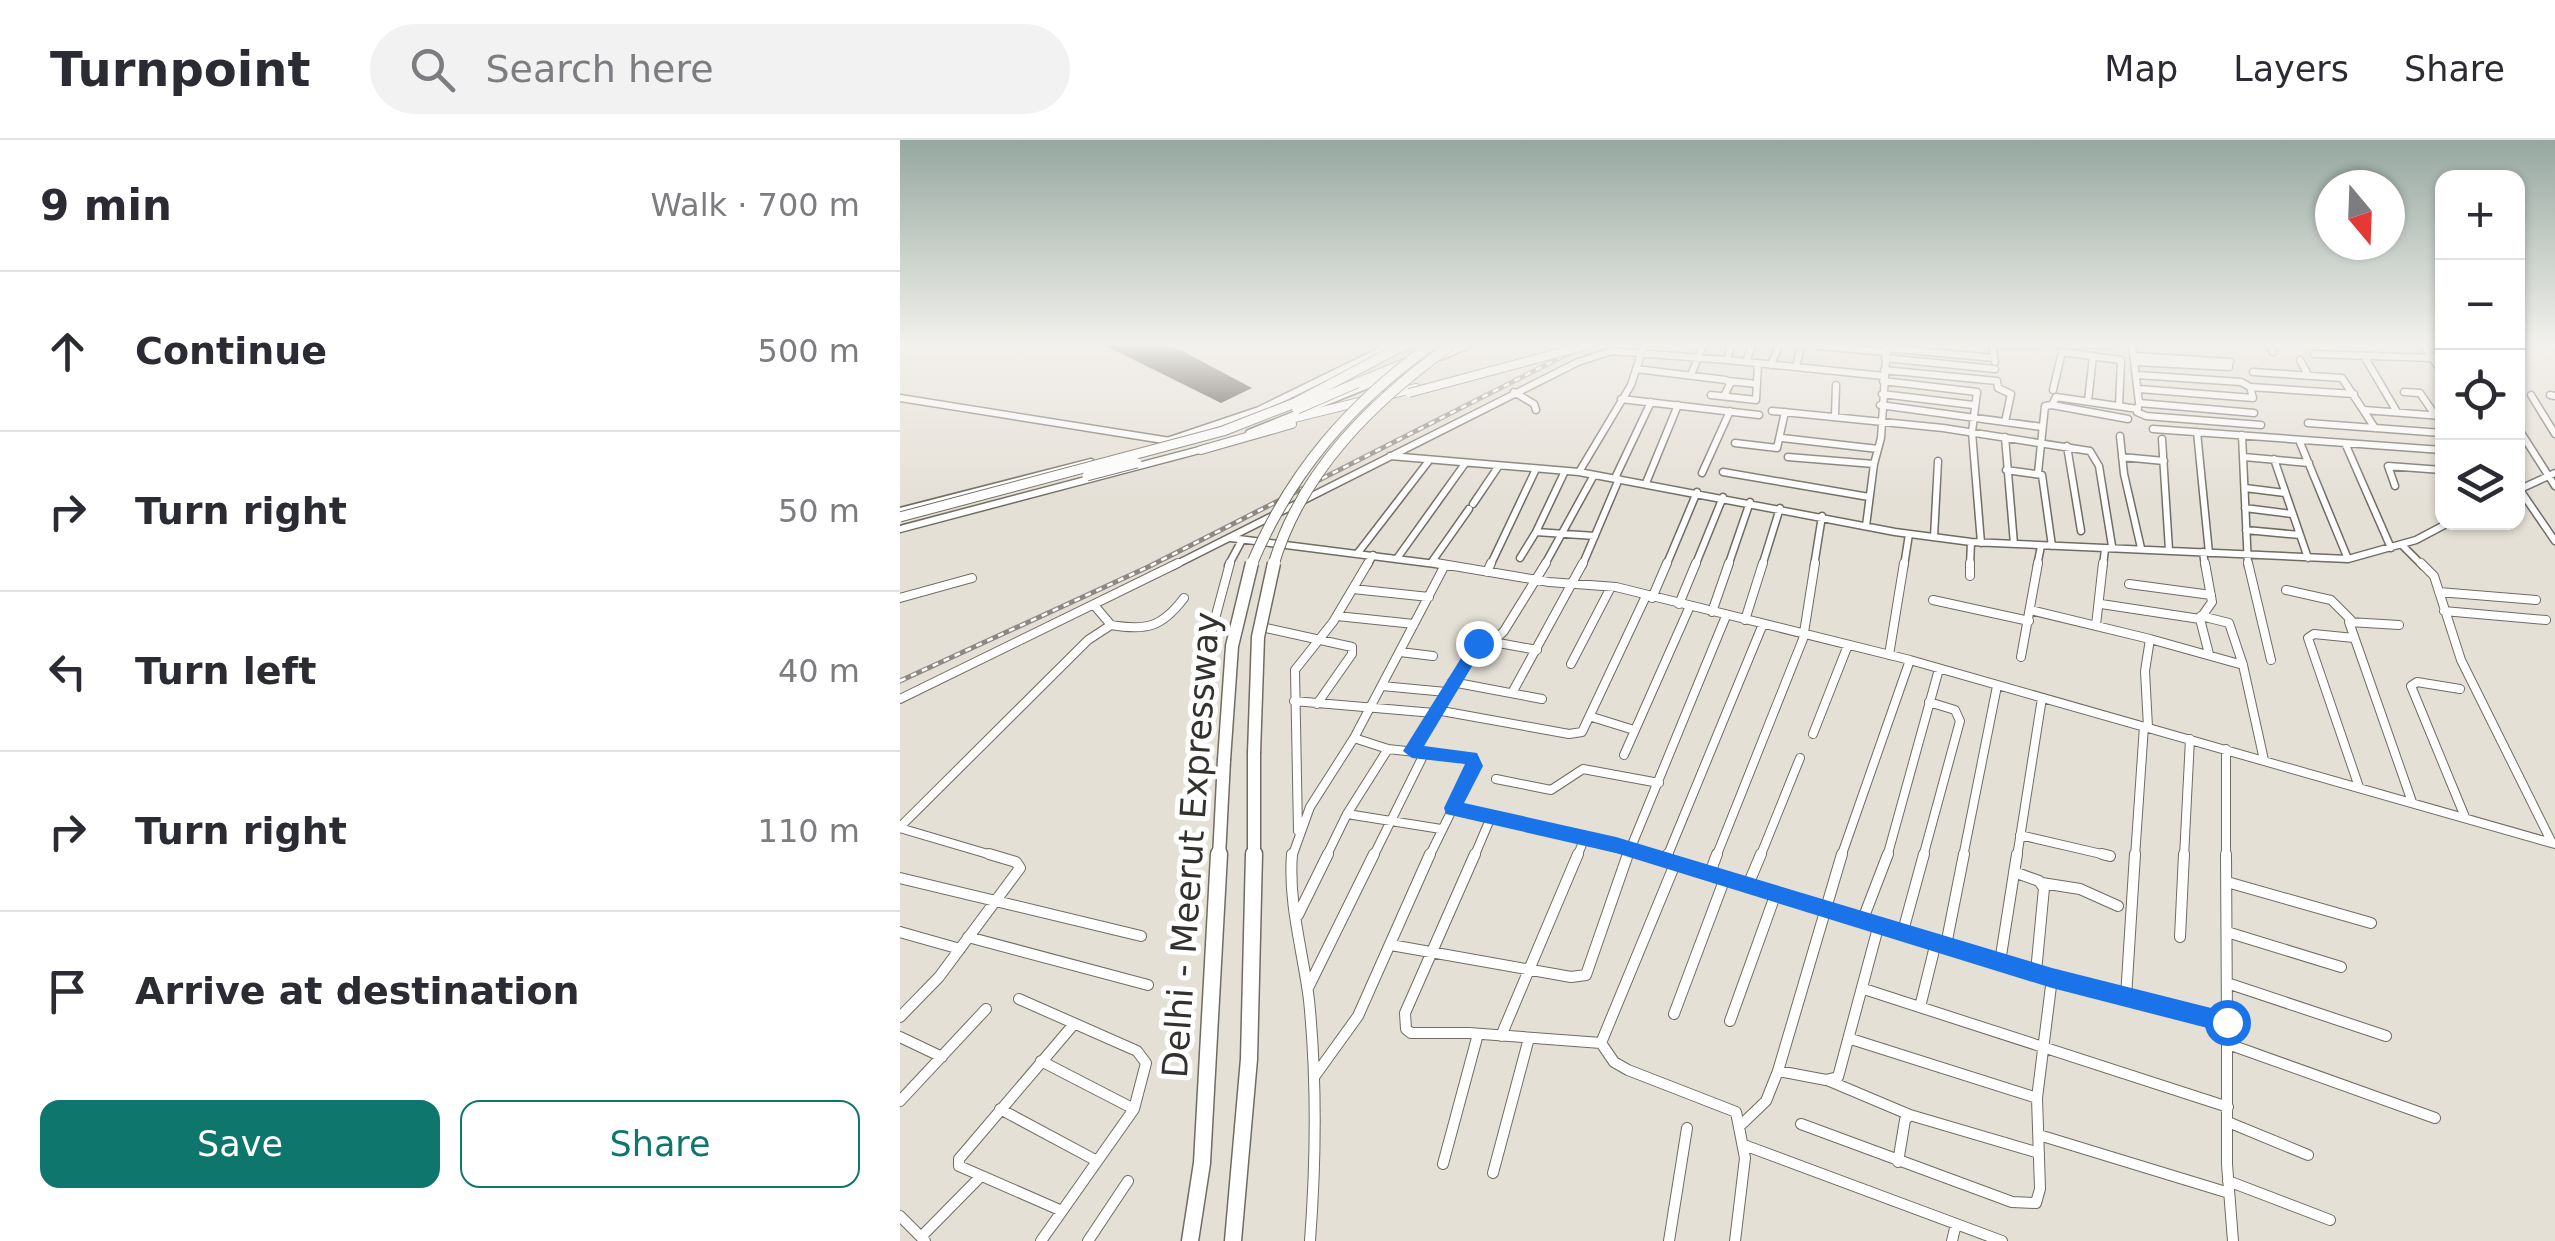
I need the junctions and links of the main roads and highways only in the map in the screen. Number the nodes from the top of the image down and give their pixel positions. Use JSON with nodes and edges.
{"nodes":[{"id":1,"x":1305,"y":396,"type":"edge"},
{"id":2,"x":1327,"y":396,"type":"edge"},
{"id":3,"x":1365,"y":396,"type":"edge"},
{"id":4,"x":1383,"y":396,"type":"edge"},
{"id":5,"x":1386,"y":396,"type":"edge"},
{"id":6,"x":1396,"y":396,"type":"edge"},
{"id":7,"x":1282,"y":421,"type":"road end"},
{"id":8,"x":1202,"y":450,"type":"road end"},
{"id":9,"x":900,"y":514,"type":"edge"},
{"id":10,"x":900,"y":527,"type":"edge"},
{"id":11,"x":1190,"y":1241,"type":"edge"},
{"id":12,"x":1232,"y":1241,"type":"edge"}],
"edges":[{"from":1,"to":9,"type":"highway","bridge":true},
{"from":2,"to":10,"type":"highway","bridge":true},
{"from":3,"to":11,"type":"highway","name":"Delhi - Meerut Expressway","bridge":true},
{"from":4,"to":7,"type":"main road","bridge":true},
{"from":5,"to":12,"type":"highway","name":"Delhi - Meerut Expressway","bridge":true},
{"from":6,"to":8,"type":"main road","bridge":true}]}
